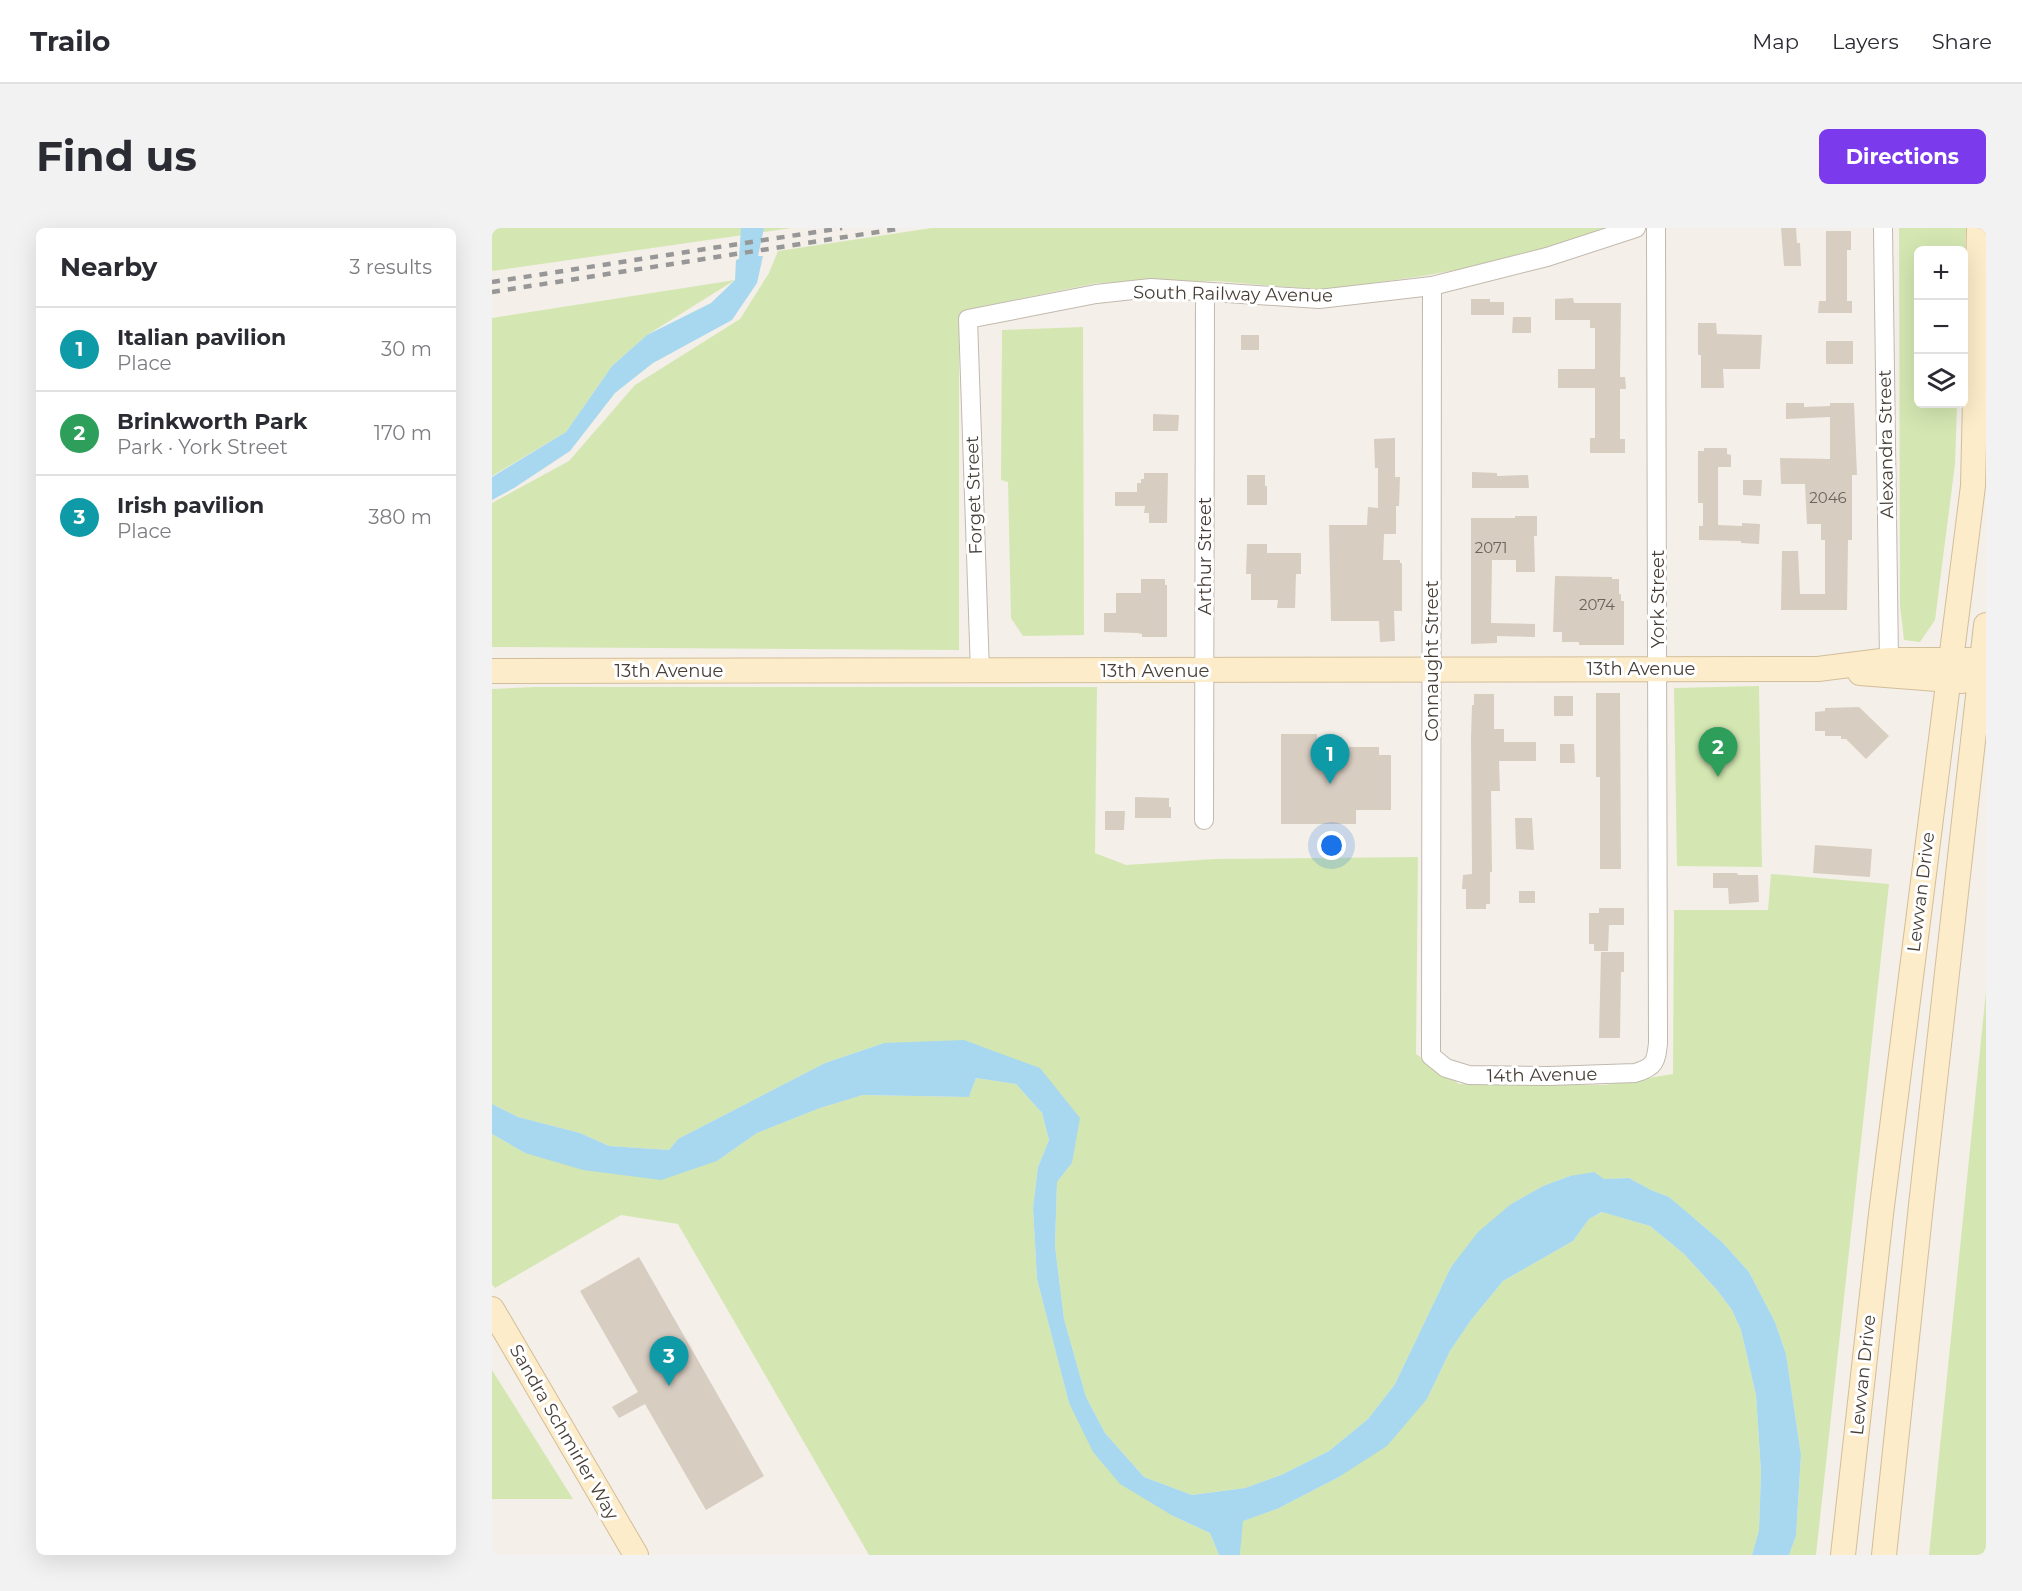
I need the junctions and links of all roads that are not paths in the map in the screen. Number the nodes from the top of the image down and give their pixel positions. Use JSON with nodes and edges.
{"nodes":[{"id":1,"x":1635,"y":228,"type":"edge"},
{"id":2,"x":1656,"y":228,"type":"edge"},
{"id":3,"x":1883,"y":228,"type":"edge"},
{"id":4,"x":1980,"y":230,"type":"edge"},
{"id":5,"x":1432,"y":286,"type":"junction"},
{"id":6,"x":1205,"y":292,"type":"junction"},
{"id":7,"x":968,"y":319,"type":"joint"},
{"id":8,"x":1986,"y":625,"type":"edge"},
{"id":9,"x":1889,"y":660,"type":"junction"},
{"id":10,"x":1659,"y":669,"type":"junction"},
{"id":11,"x":1818,"y":669,"type":"junction"},
{"id":12,"x":1432,"y":670,"type":"junction"},
{"id":13,"x":1948,"y":670,"type":"junction"},
{"id":14,"x":1983,"y":670,"type":"edge"},
{"id":15,"x":492,"y":671,"type":"edge"},
{"id":16,"x":1205,"y":671,"type":"junction"},
{"id":17,"x":980,"y":672,"type":"junction"},
{"id":18,"x":1204,"y":820,"type":"dead end"},
{"id":19,"x":1430,"y":1036,"type":"joint"},
{"id":20,"x":1659,"y":1043,"type":"joint"},
{"id":21,"x":492,"y":1309,"type":"edge"},
{"id":22,"x":636,"y":1555,"type":"edge"},
{"id":23,"x":1843,"y":1555,"type":"edge"},
{"id":24,"x":1884,"y":1555,"type":"edge"}],
"edges":[{"from":1,"to":5,"type":"street","name":"South Railway Avenue"},
{"from":2,"to":10,"type":"street","name":"York Street"},
{"from":3,"to":9,"type":"street","name":"Alexandra Street"},
{"from":4,"to":13,"type":"main road","name":"Lewvan Drive"},
{"from":5,"to":6,"type":"street","name":"South Railway Avenue"},
{"from":5,"to":12,"type":"street","name":"Connaught Street"},
{"from":6,"to":7,"type":"street","name":"South Railway Avenue"},
{"from":6,"to":16,"type":"street","name":"Arthur Street"},
{"from":7,"to":17,"type":"street","name":"Forget Street"},
{"from":8,"to":14,"type":"main road","name":"Lewvan Drive"},
{"from":9,"to":11,"type":"main road","name":"13th Avenue"},
{"from":9,"to":13,"type":"main road","name":"13th Avenue"},
{"from":10,"to":11,"type":"main road","name":"13th Avenue"},
{"from":10,"to":12,"type":"main road","name":"13th Avenue"},
{"from":10,"to":20,"type":"street","name":"York Street"},
{"from":11,"to":13,"type":"main road","name":"13th Avenue"},
{"from":12,"to":16,"type":"main road","name":"13th Avenue"},
{"from":12,"to":19,"type":"street","name":"Connaught Street"},
{"from":13,"to":14,"type":"main road","name":"13th Avenue"},
{"from":13,"to":23,"type":"main road","name":"Lewvan Drive"},
{"from":14,"to":24,"type":"main road","name":"Lewvan Drive"},
{"from":15,"to":17,"type":"main road","name":"13th Avenue"},
{"from":16,"to":17,"type":"main road","name":"13th Avenue"},
{"from":16,"to":18,"type":"street","name":"Arthur Street"},
{"from":19,"to":20,"type":"street","name":"14th Avenue"},
{"from":21,"to":22,"type":"main road","name":"Sandra Schmirler Way"}]}
